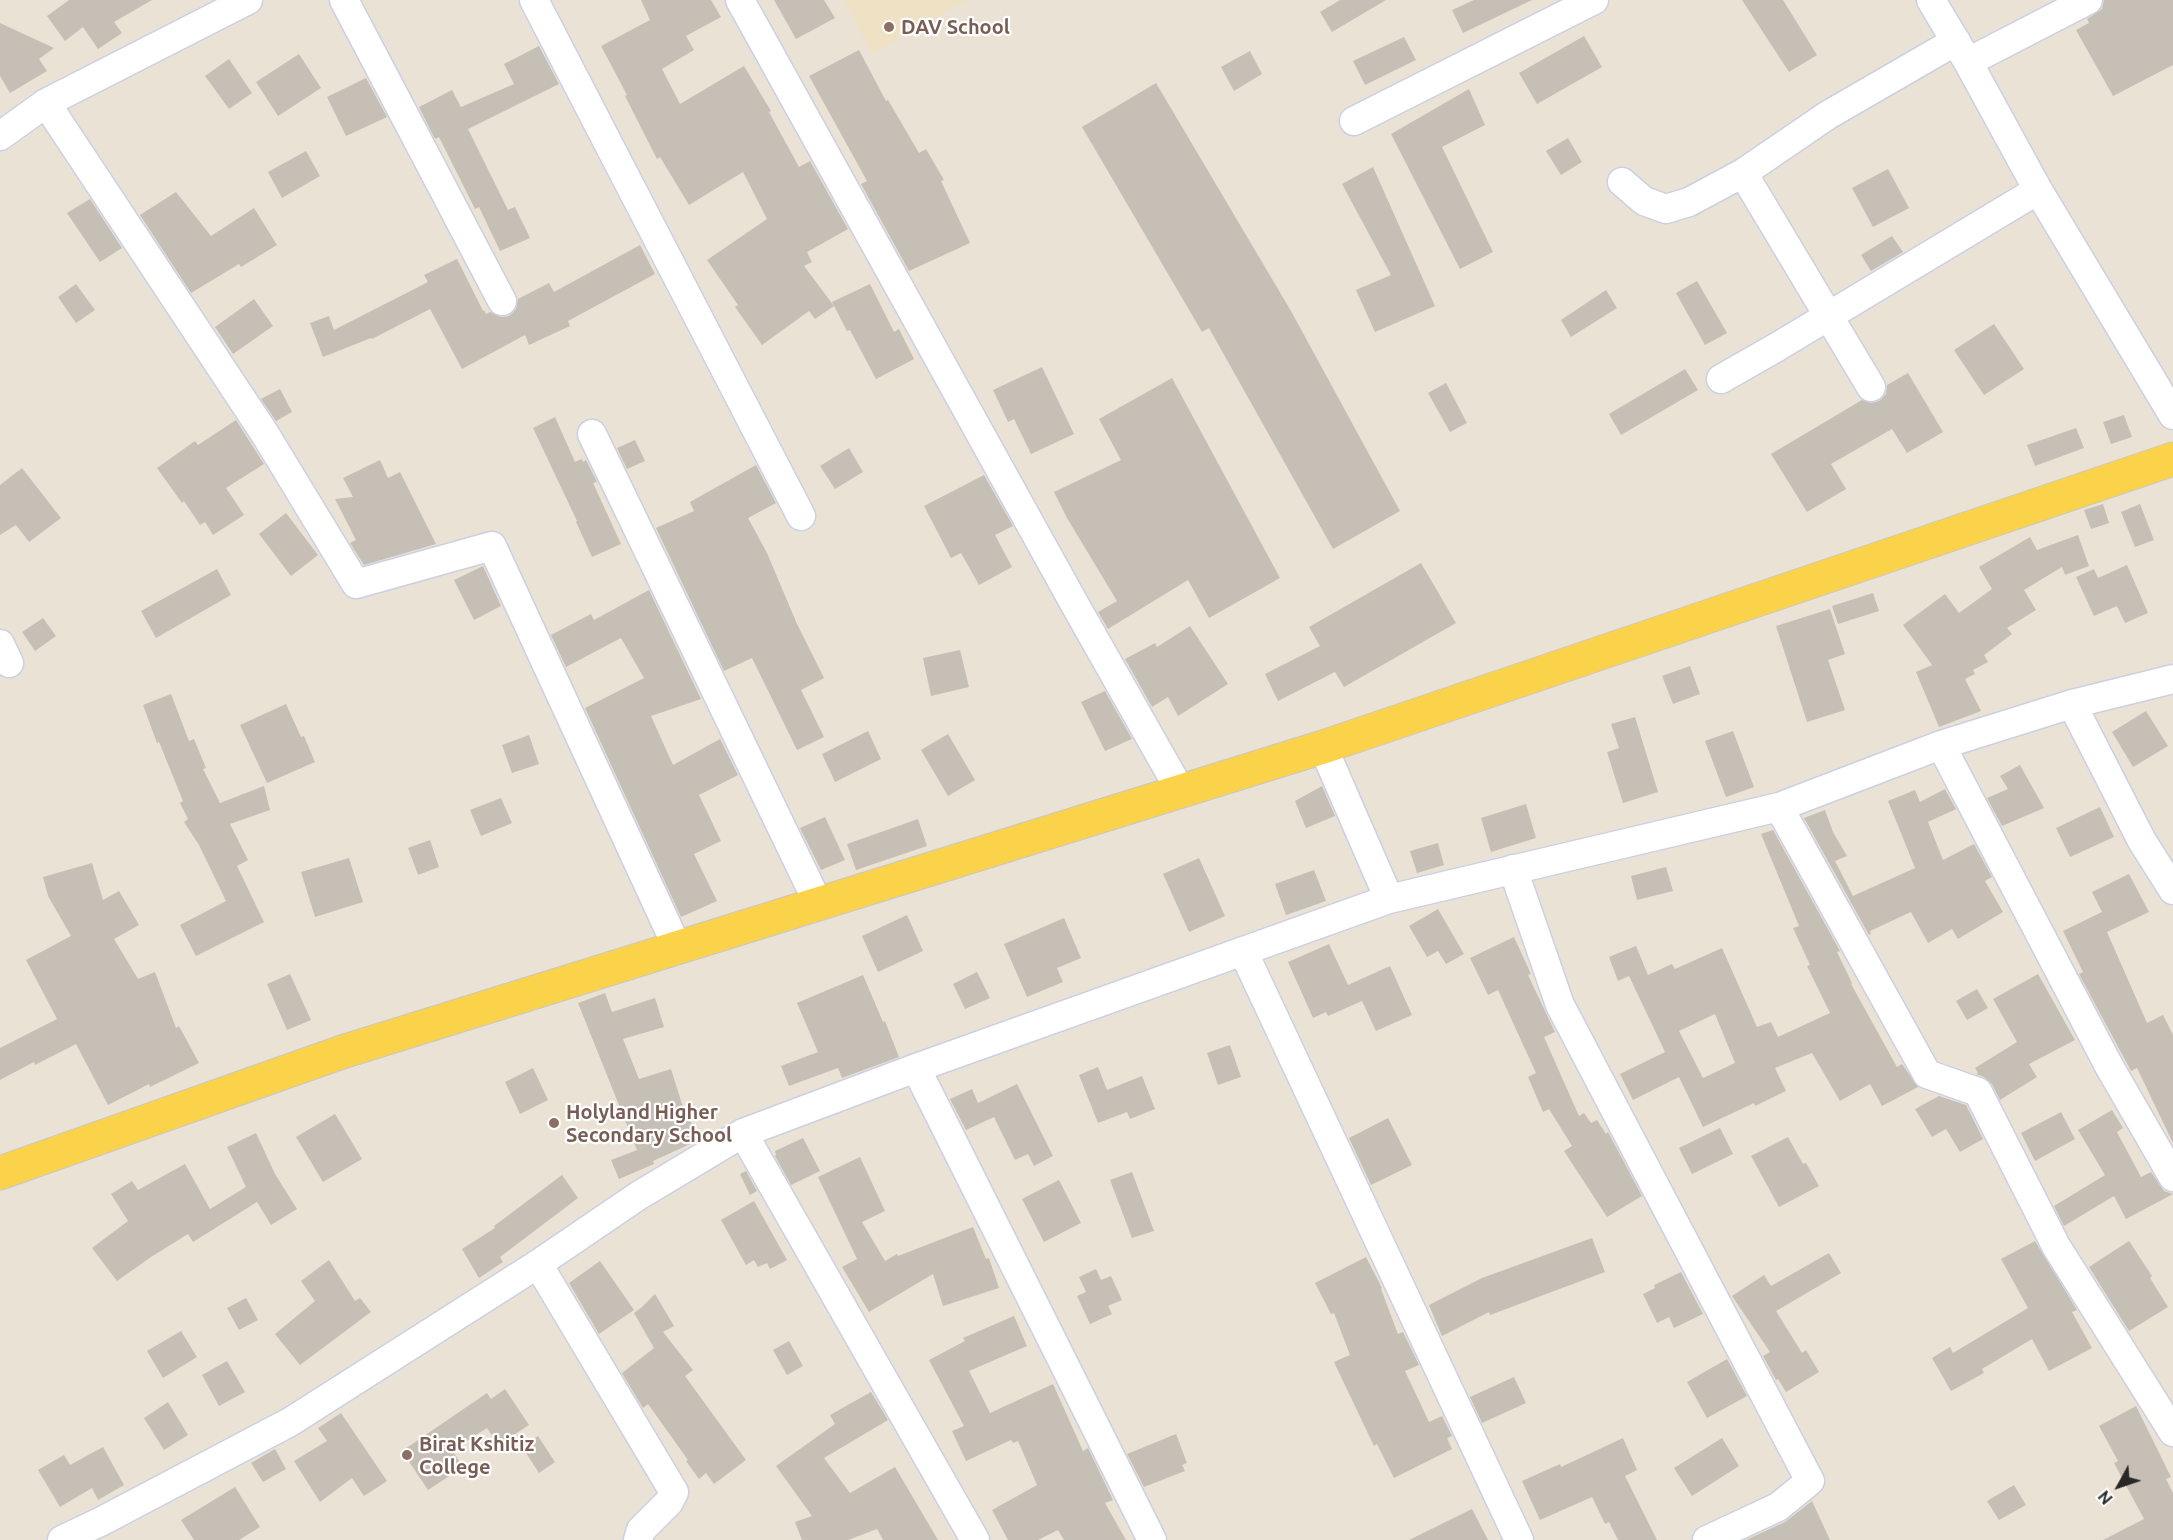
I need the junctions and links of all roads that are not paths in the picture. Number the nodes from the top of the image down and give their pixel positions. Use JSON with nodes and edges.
{"nodes":[{"id":1,"x":248,"y":0,"type":"edge"},
{"id":2,"x":344,"y":0,"type":"edge"},
{"id":3,"x":534,"y":0,"type":"edge"},
{"id":4,"x":740,"y":0,"type":"edge"},
{"id":5,"x":1594,"y":0,"type":"edge"},
{"id":6,"x":1931,"y":0,"type":"edge"},
{"id":7,"x":2088,"y":0,"type":"edge"},
{"id":8,"x":1962,"y":51,"type":"junction"},
{"id":9,"x":46,"y":103,"type":"junction"},
{"id":10,"x":1354,"y":121,"type":"dead end"},
{"id":11,"x":0,"y":136,"type":"edge"},
{"id":12,"x":1743,"y":173,"type":"junction"},
{"id":13,"x":1622,"y":182,"type":"dead end"},
{"id":14,"x":2038,"y":190,"type":"junction"},
{"id":15,"x":502,"y":301,"type":"dead end"},
{"id":16,"x":1827,"y":317,"type":"junction"},
{"id":17,"x":1721,"y":378,"type":"dead end"},
{"id":18,"x":1871,"y":387,"type":"dead end"},
{"id":19,"x":2173,"y":415,"type":"edge"},
{"id":20,"x":592,"y":434,"type":"dead end"},
{"id":21,"x":2173,"y":459,"type":"edge"},
{"id":22,"x":801,"y":516,"type":"dead end"},
{"id":23,"x":2173,"y":679,"type":"edge"},
{"id":24,"x":2072,"y":704,"type":"junction"},
{"id":25,"x":1941,"y":745,"type":"junction"},
{"id":26,"x":1323,"y":747,"type":"junction"},
{"id":27,"x":1181,"y":792,"type":"junction"},
{"id":28,"x":1779,"y":807,"type":"junction"},
{"id":29,"x":1513,"y":869,"type":"junction"},
{"id":30,"x":2173,"y":890,"type":"edge"},
{"id":31,"x":1389,"y":898,"type":"junction"},
{"id":32,"x":818,"y":903,"type":"junction"},
{"id":33,"x":676,"y":947,"type":"junction"},
{"id":34,"x":1243,"y":951,"type":"junction"},
{"id":35,"x":916,"y":1068,"type":"junction"},
{"id":36,"x":743,"y":1133,"type":"junction"},
{"id":37,"x":0,"y":1173,"type":"edge"},
{"id":38,"x":2173,"y":1178,"type":"edge"},
{"id":39,"x":538,"y":1264,"type":"junction"},
{"id":40,"x":2173,"y":1432,"type":"edge"},
{"id":41,"x":66,"y":1539,"type":"edge"},
{"id":42,"x":638,"y":1540,"type":"edge"},
{"id":43,"x":975,"y":1540,"type":"edge"},
{"id":44,"x":1152,"y":1540,"type":"edge"},
{"id":45,"x":1519,"y":1540,"type":"edge"},
{"id":46,"x":1707,"y":1540,"type":"edge"}],
"edges":[{"from":1,"to":9,"type":"street"},
{"from":2,"to":15,"type":"street"},
{"from":3,"to":22,"type":"street"},
{"from":4,"to":27,"type":"street"},
{"from":5,"to":10,"type":"street"},
{"from":6,"to":8,"type":"street"},
{"from":7,"to":8,"type":"street"},
{"from":8,"to":12,"type":"street"},
{"from":8,"to":14,"type":"street"},
{"from":9,"to":11,"type":"street"},
{"from":9,"to":33,"type":"street"},
{"from":12,"to":13,"type":"street"},
{"from":12,"to":16,"type":"street"},
{"from":14,"to":16,"type":"street"},
{"from":14,"to":19,"type":"street"},
{"from":16,"to":17,"type":"street"},
{"from":16,"to":18,"type":"street"},
{"from":20,"to":32,"type":"street"},
{"from":21,"to":26,"type":"main road"},
{"from":23,"to":24,"type":"street"},
{"from":24,"to":25,"type":"street"},
{"from":24,"to":30,"type":"street"},
{"from":25,"to":28,"type":"street"},
{"from":25,"to":38,"type":"street"},
{"from":26,"to":27,"type":"main road"},
{"from":26,"to":31,"type":"street"},
{"from":27,"to":32,"type":"main road"},
{"from":28,"to":29,"type":"street"},
{"from":28,"to":40,"type":"street"},
{"from":29,"to":31,"type":"street"},
{"from":29,"to":46,"type":"street"},
{"from":31,"to":34,"type":"street"},
{"from":32,"to":33,"type":"main road"},
{"from":33,"to":37,"type":"main road"},
{"from":34,"to":35,"type":"street"},
{"from":34,"to":45,"type":"street"},
{"from":35,"to":36,"type":"street"},
{"from":35,"to":44,"type":"street"},
{"from":36,"to":39,"type":"street"},
{"from":36,"to":43,"type":"street"},
{"from":39,"to":41,"type":"street"},
{"from":39,"to":42,"type":"street"}]}
